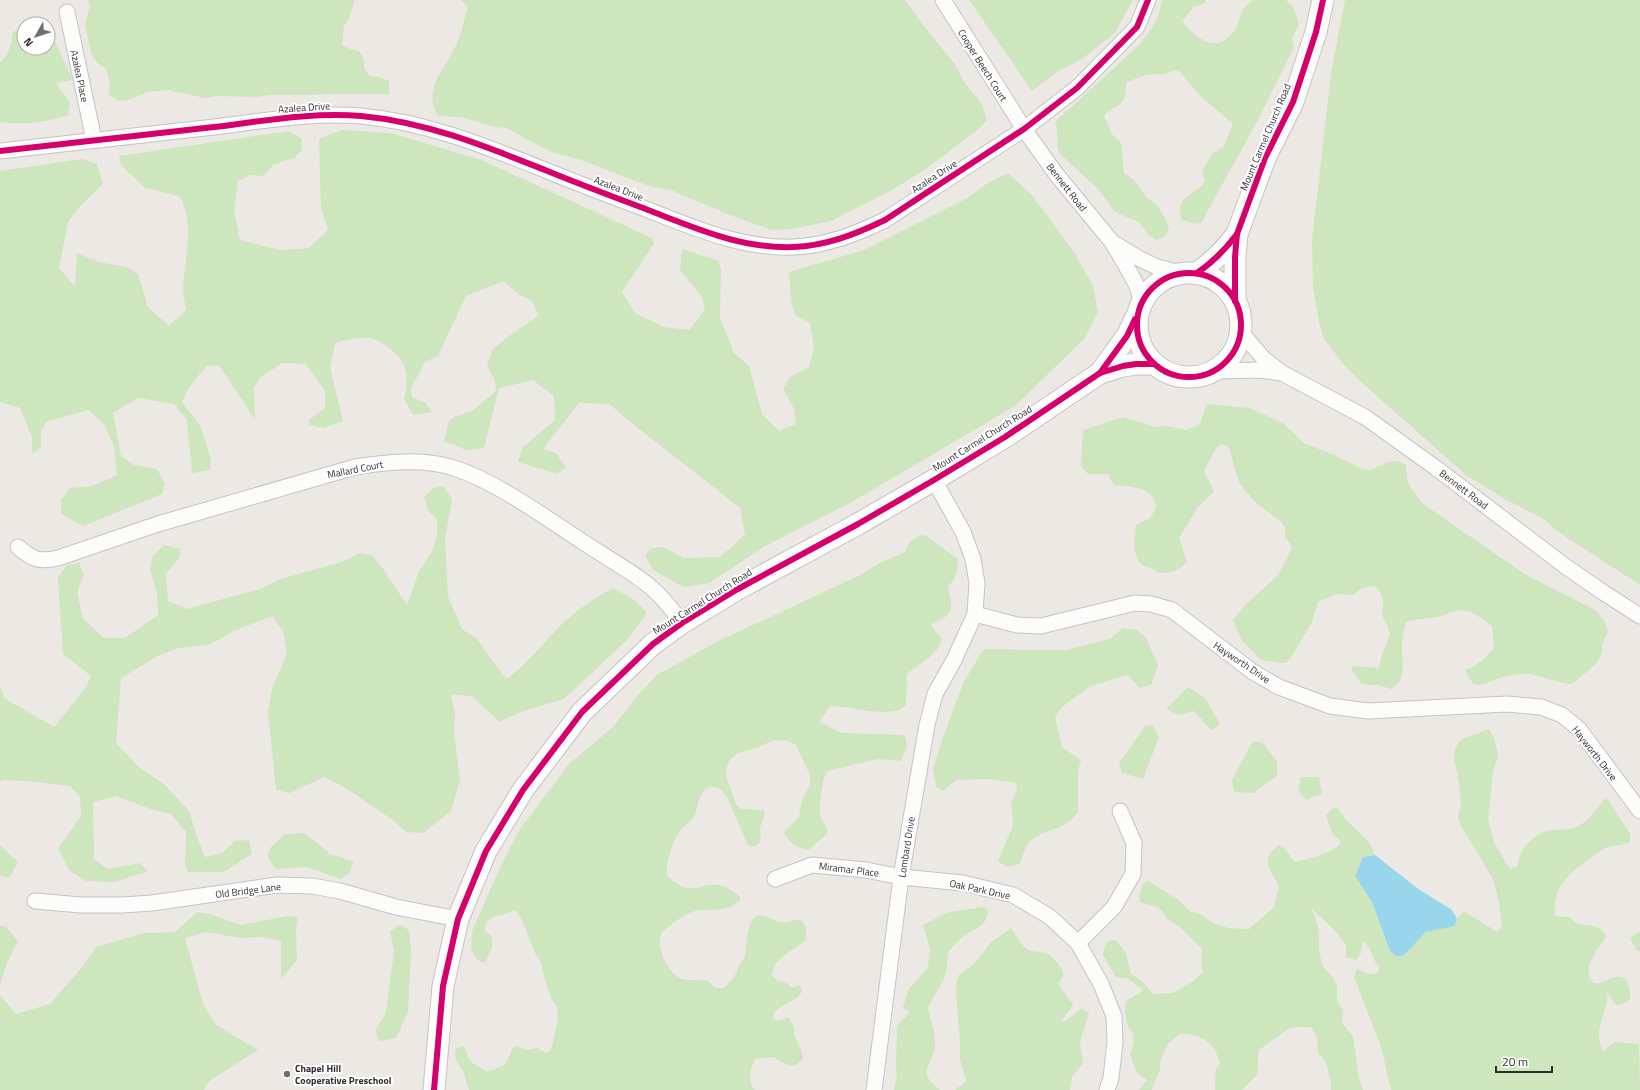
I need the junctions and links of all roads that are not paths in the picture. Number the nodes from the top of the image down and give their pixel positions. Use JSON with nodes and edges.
{"nodes":[{"id":1,"x":943,"y":0,"type":"edge"},
{"id":2,"x":1148,"y":0,"type":"edge"},
{"id":3,"x":1323,"y":0,"type":"edge"},
{"id":4,"x":66,"y":12,"type":"dead end"},
{"id":5,"x":1024,"y":129,"type":"junction"},
{"id":6,"x":94,"y":140,"type":"junction"},
{"id":7,"x":0,"y":151,"type":"edge"},
{"id":8,"x":1237,"y":234,"type":"junction"},
{"id":9,"x":1112,"y":242,"type":"junction"},
{"id":10,"x":1189,"y":273,"type":"junction"},
{"id":11,"x":1235,"y":300,"type":"junction"},
{"id":12,"x":1139,"y":309,"type":"junction"},
{"id":13,"x":1241,"y":332,"type":"junction"},
{"id":14,"x":1153,"y":364,"type":"junction"},
{"id":15,"x":1214,"y":371,"type":"junction"},
{"id":16,"x":1100,"y":372,"type":"junction"},
{"id":17,"x":1282,"y":373,"type":"junction"},
{"id":18,"x":934,"y":480,"type":"junction"},
{"id":19,"x":18,"y":547,"type":"dead end"},
{"id":20,"x":975,"y":614,"type":"junction"},
{"id":21,"x":1640,"y":616,"type":"edge"},
{"id":22,"x":682,"y":623,"type":"junction"},
{"id":23,"x":1120,"y":811,"type":"dead end"},
{"id":24,"x":1640,"y":811,"type":"edge"},
{"id":25,"x":901,"y":877,"type":"junction"},
{"id":26,"x":776,"y":879,"type":"dead end"},
{"id":27,"x":35,"y":900,"type":"dead end"},
{"id":28,"x":458,"y":919,"type":"junction"},
{"id":29,"x":1078,"y":943,"type":"junction"},
{"id":30,"x":434,"y":1090,"type":"edge"},
{"id":31,"x":874,"y":1090,"type":"edge"},
{"id":32,"x":1107,"y":1090,"type":"edge"}],
"edges":[{"from":1,"to":5,"type":"street","name":"Cooper Beech Court"},
{"from":2,"to":5,"type":"street","name":"Azalea Drive"},
{"from":3,"to":8,"type":"main road","name":"Mount Carmel Church Road"},
{"from":4,"to":6,"type":"street","name":"Azalea Place"},
{"from":5,"to":6,"type":"street","name":"Azalea Drive"},
{"from":5,"to":9,"type":"street","name":"Bennett Road"},
{"from":6,"to":7,"type":"street","name":"Azalea Drive"},
{"from":8,"to":10,"type":"main road","name":"Mount Carmel Church Road"},
{"from":8,"to":11,"type":"main road","name":"Mount Carmel Church Road"},
{"from":9,"to":10,"type":"street","name":"Bennett Road"},
{"from":9,"to":12,"type":"street","name":"Bennett Road"},
{"from":10,"to":11,"type":"main road"},
{"from":10,"to":12,"type":"main road"},
{"from":11,"to":13,"type":"main road"},
{"from":12,"to":14,"type":"main road"},
{"from":12,"to":16,"type":"main road","name":"Mount Carmel Church Road"},
{"from":13,"to":15,"type":"main road"},
{"from":13,"to":17,"type":"street","name":"Bennett Road"},
{"from":14,"to":15,"type":"main road"},
{"from":14,"to":16,"type":"main road","name":"Mount Carmel Church Road"},
{"from":15,"to":17,"type":"street","name":"Bennett Road"},
{"from":16,"to":18,"type":"main road","name":"Mount Carmel Church Road"},
{"from":17,"to":21,"type":"street","name":"Bennett Road"},
{"from":18,"to":20,"type":"street"},
{"from":18,"to":22,"type":"main road","name":"Mount Carmel Church Road"},
{"from":19,"to":22,"type":"street","name":"Mallard Court"},
{"from":20,"to":24,"type":"street","name":"Hayworth Drive"},
{"from":20,"to":25,"type":"street","name":"Lombard Drive"},
{"from":22,"to":28,"type":"main road","name":"Mount Carmel Church Road"},
{"from":23,"to":29,"type":"street"},
{"from":25,"to":26,"type":"street","name":"Miramar Place"},
{"from":25,"to":29,"type":"street","name":"Oak Park Drive"},
{"from":25,"to":31,"type":"street","name":"Lombard Drive"},
{"from":27,"to":28,"type":"street","name":"Old Bridge Lane"},
{"from":28,"to":30,"type":"main road","name":"Mount Carmel Church Road"},
{"from":29,"to":32,"type":"street","name":"Oak Park Drive"}]}
